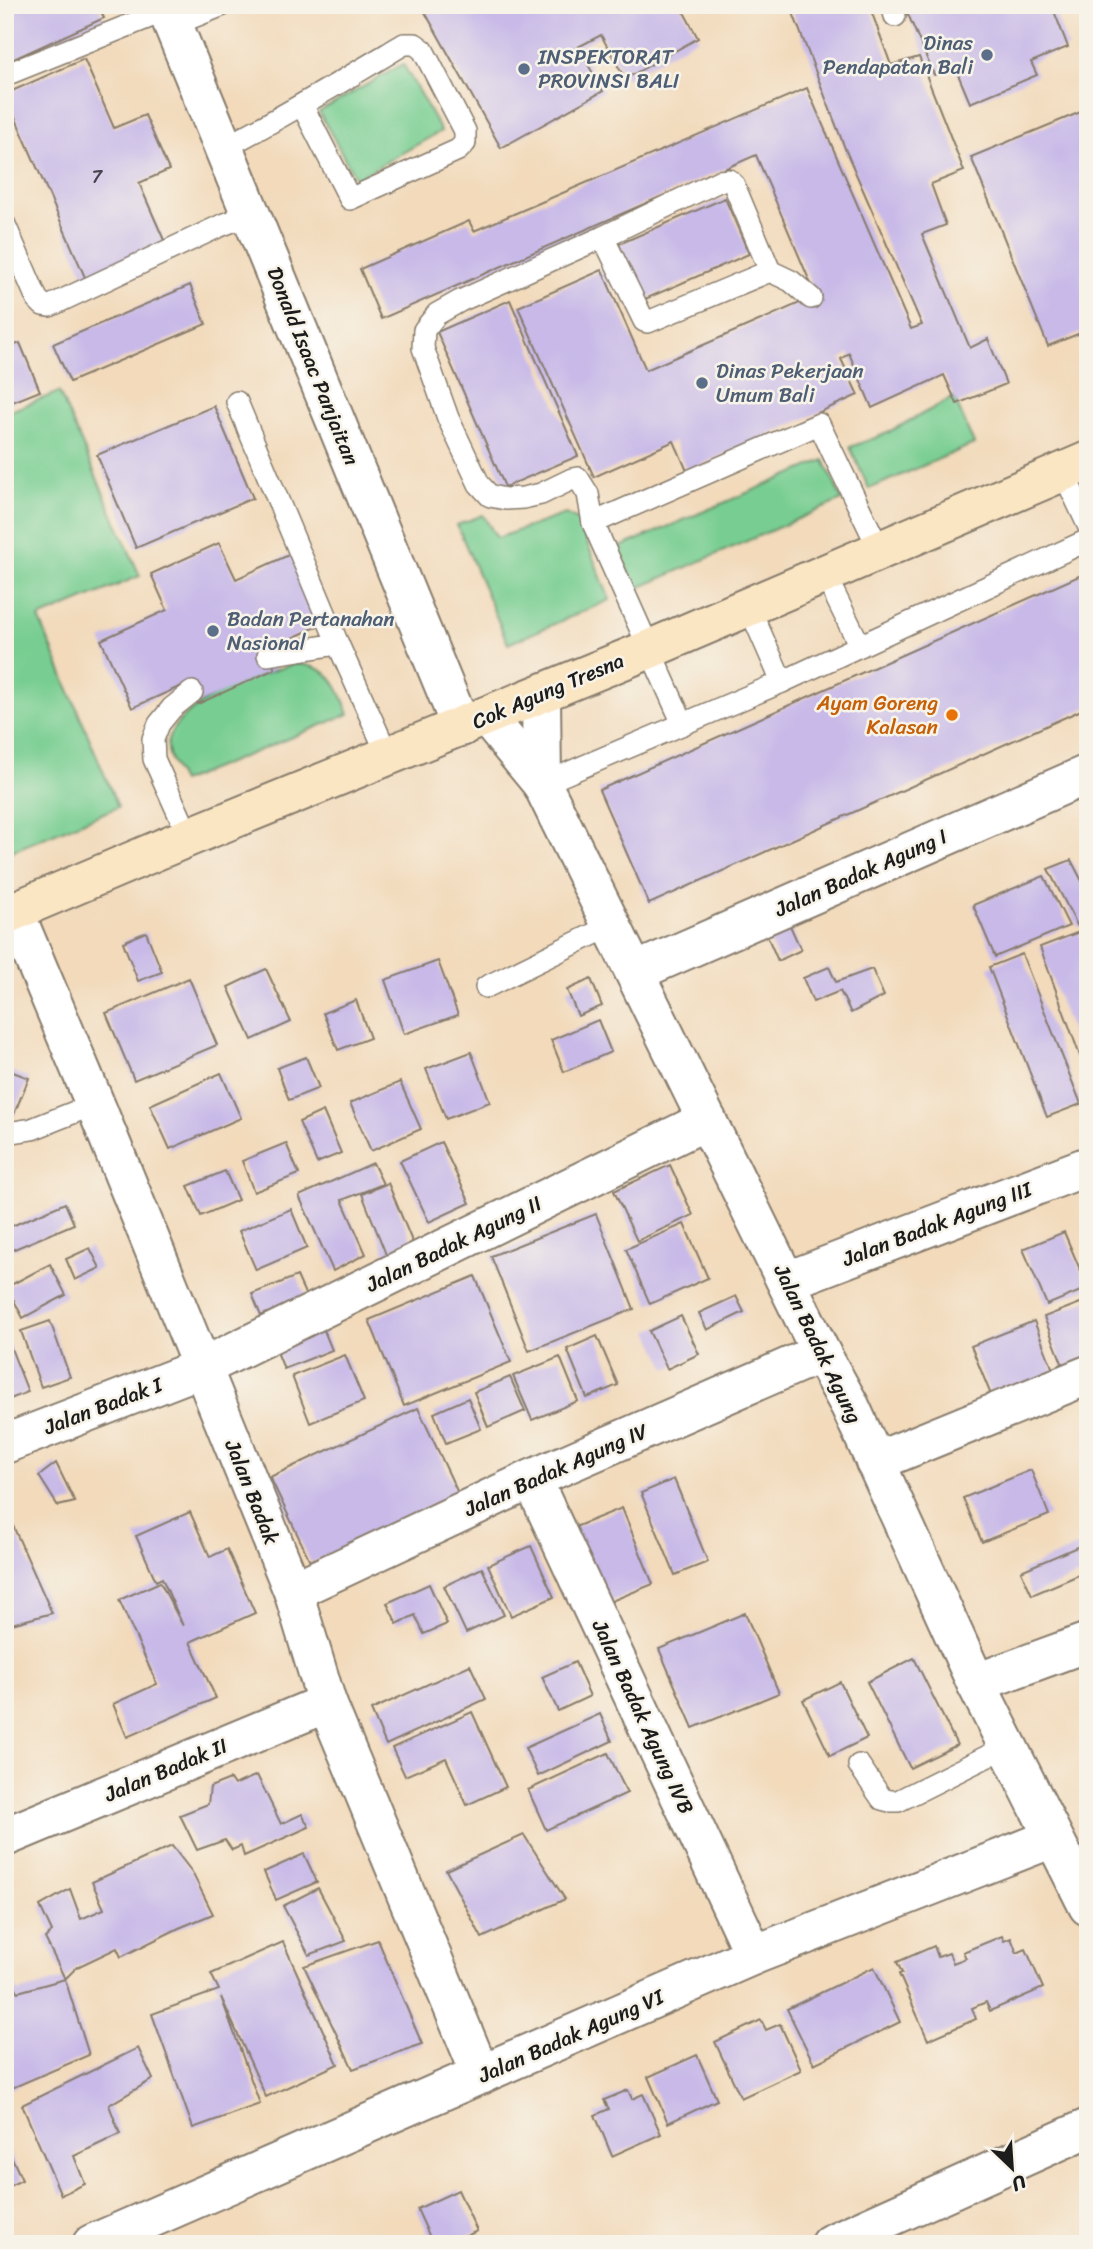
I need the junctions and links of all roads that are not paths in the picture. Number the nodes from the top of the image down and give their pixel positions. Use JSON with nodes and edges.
{"nodes":[{"id":1,"x":223,"y":5,"type":"edge"},
{"id":2,"x":168,"y":13,"type":"edge"},
{"id":3,"x":5,"y":75,"type":"edge"},
{"id":4,"x":302,"y":105,"type":"junction"},
{"id":5,"x":223,"y":148,"type":"junction"},
{"id":6,"x":251,"y":214,"type":"junction"},
{"id":7,"x":5,"y":225,"type":"edge"},
{"id":8,"x":603,"y":237,"type":"junction"},
{"id":9,"x":770,"y":271,"type":"junction"},
{"id":10,"x":811,"y":298,"type":"dead end"},
{"id":11,"x":237,"y":402,"type":"dead end"},
{"id":12,"x":1076,"y":467,"type":"edge"},
{"id":13,"x":593,"y":523,"type":"junction"},
{"id":14,"x":1088,"y":525,"type":"edge"},
{"id":15,"x":1088,"y":540,"type":"edge"},
{"id":16,"x":880,"y":551,"type":"junction"},
{"id":17,"x":825,"y":575,"type":"junction"},
{"id":18,"x":749,"y":607,"type":"junction"},
{"id":19,"x":338,"y":644,"type":"junction"},
{"id":20,"x":860,"y":646,"type":"junction"},
{"id":21,"x":650,"y":649,"type":"junction"},
{"id":22,"x":268,"y":655,"type":"dead end"},
{"id":23,"x":782,"y":682,"type":"junction"},
{"id":24,"x":192,"y":692,"type":"dead end"},
{"id":25,"x":541,"y":695,"type":"junction"},
{"id":26,"x":474,"y":722,"type":"junction"},
{"id":27,"x":683,"y":724,"type":"junction"},
{"id":28,"x":388,"y":756,"type":"junction"},
{"id":29,"x":1088,"y":774,"type":"edge"},
{"id":30,"x":542,"y":784,"type":"junction"},
{"id":31,"x":189,"y":837,"type":"junction"},
{"id":32,"x":10,"y":913,"type":"edge"},
{"id":33,"x":612,"y":925,"type":"junction"},
{"id":34,"x":635,"y":972,"type":"junction"},
{"id":35,"x":486,"y":987,"type":"dead end"},
{"id":36,"x":95,"y":1104,"type":"junction"},
{"id":37,"x":707,"y":1120,"type":"junction"},
{"id":38,"x":7,"y":1133,"type":"edge"},
{"id":39,"x":1088,"y":1166,"type":"edge"},
{"id":40,"x":787,"y":1281,"type":"junction"},
{"id":41,"x":821,"y":1353,"type":"junction"},
{"id":42,"x":201,"y":1368,"type":"junction"},
{"id":43,"x":1088,"y":1374,"type":"edge"},
{"id":44,"x":5,"y":1444,"type":"edge"},
{"id":45,"x":875,"y":1462,"type":"junction"},
{"id":46,"x":532,"y":1479,"type":"junction"},
{"id":47,"x":293,"y":1591,"type":"junction"},
{"id":48,"x":1088,"y":1642,"type":"edge"},
{"id":49,"x":976,"y":1684,"type":"junction"},
{"id":50,"x":327,"y":1703,"type":"junction"},
{"id":51,"x":1008,"y":1746,"type":"junction"},
{"id":52,"x":859,"y":1765,"type":"dead end"},
{"id":53,"x":5,"y":1837,"type":"edge"},
{"id":54,"x":1053,"y":1838,"type":"junction"},
{"id":55,"x":1088,"y":1906,"type":"edge"},
{"id":56,"x":754,"y":1955,"type":"junction"},
{"id":57,"x":481,"y":2075,"type":"junction"},
{"id":58,"x":1088,"y":2128,"type":"edge"},
{"id":59,"x":92,"y":2244,"type":"edge"},
{"id":60,"x":830,"y":2244,"type":"edge"}],
"edges":[{"from":1,"to":2,"type":"lane"},
{"from":2,"to":3,"type":"lane"},
{"from":2,"to":5,"type":"street","name":"Donald Isaac Panjaitan"},
{"from":4,"to":4,"type":"lane"},
{"from":4,"to":5,"type":"lane"},
{"from":5,"to":6,"type":"street","name":"Donald Isaac Panjaitan"},
{"from":6,"to":7,"type":"lane"},
{"from":6,"to":26,"type":"street","name":"Donald Isaac Panjaitan"},
{"from":8,"to":9,"type":"lane"},
{"from":8,"to":9,"type":"lane"},
{"from":8,"to":13,"type":"lane"},
{"from":9,"to":10,"type":"lane"},
{"from":11,"to":19,"type":"lane"},
{"from":12,"to":14,"type":"lane"},
{"from":12,"to":16,"type":"main road","name":"Cok Agung Tresna"},
{"from":13,"to":16,"type":"lane"},
{"from":13,"to":21,"type":"lane"},
{"from":15,"to":20,"type":"lane"},
{"from":16,"to":17,"type":"main road","name":"Cok Agung Tresna"},
{"from":17,"to":18,"type":"main road","name":"Cok Agung Tresna"},
{"from":17,"to":20,"type":"lane"},
{"from":18,"to":21,"type":"main road","name":"Cok Agung Tresna"},
{"from":18,"to":23,"type":"lane"},
{"from":19,"to":22,"type":"lane"},
{"from":19,"to":28,"type":"lane"},
{"from":20,"to":23,"type":"lane"},
{"from":21,"to":25,"type":"main road","name":"Cok Agung Tresna"},
{"from":21,"to":27,"type":"lane"},
{"from":23,"to":27,"type":"lane"},
{"from":24,"to":31,"type":"lane"},
{"from":25,"to":26,"type":"main road","name":"Cok Agung Tresna"},
{"from":25,"to":30,"type":"street","name":"Jalan Badak Agung"},
{"from":26,"to":28,"type":"main road","name":"Cok Agung Tresna"},
{"from":26,"to":30,"type":"street","name":"Jalan Badak Agung"},
{"from":27,"to":30,"type":"lane"},
{"from":28,"to":31,"type":"main road","name":"Cok Agung Tresna"},
{"from":29,"to":34,"type":"street","name":"Jalan Badak Agung I"},
{"from":30,"to":33,"type":"street","name":"Jalan Badak Agung"},
{"from":31,"to":32,"type":"main road","name":"Cok Agung Tresna"},
{"from":32,"to":36,"type":"street","name":"Jalan Badak"},
{"from":33,"to":34,"type":"street","name":"Jalan Badak Agung"},
{"from":33,"to":35,"type":"lane"},
{"from":34,"to":37,"type":"street","name":"Jalan Badak Agung"},
{"from":36,"to":38,"type":"lane"},
{"from":36,"to":42,"type":"street","name":"Jalan Badak"},
{"from":37,"to":40,"type":"street","name":"Jalan Badak Agung"},
{"from":37,"to":42,"type":"street","name":"Jalan Badak Agung II"},
{"from":39,"to":40,"type":"street","name":"Jalan Badak Agung III"},
{"from":40,"to":41,"type":"street","name":"Jalan Badak Agung"},
{"from":41,"to":45,"type":"street","name":"Jalan Badak Agung"},
{"from":41,"to":46,"type":"street","name":"Jalan Badak Agung IV"},
{"from":42,"to":44,"type":"street","name":"Jalan Badak I"},
{"from":42,"to":47,"type":"street","name":"Jalan Badak"},
{"from":43,"to":45,"type":"street"},
{"from":45,"to":49,"type":"street","name":"Jalan Badak Agung"},
{"from":46,"to":47,"type":"street","name":"Jalan Badak Agung IV"},
{"from":46,"to":56,"type":"street","name":"Jalan Badak Agung IVB"},
{"from":47,"to":50,"type":"street","name":"Jalan Badak"},
{"from":48,"to":49,"type":"street"},
{"from":49,"to":51,"type":"street","name":"Jalan Badak Agung"},
{"from":50,"to":53,"type":"street","name":"Jalan Badak II"},
{"from":50,"to":57,"type":"street","name":"Jalan Badak"},
{"from":51,"to":52,"type":"lane"},
{"from":51,"to":54,"type":"street","name":"Jalan Badak Agung"},
{"from":54,"to":55,"type":"street","name":"Jalan Badak Agung"},
{"from":54,"to":56,"type":"street","name":"Jalan Badak Agung VI"},
{"from":56,"to":57,"type":"street","name":"Jalan Badak Agung VI"},
{"from":57,"to":59,"type":"street","name":"Jalan Badak Agung VI"},
{"from":58,"to":60,"type":"street"}]}
